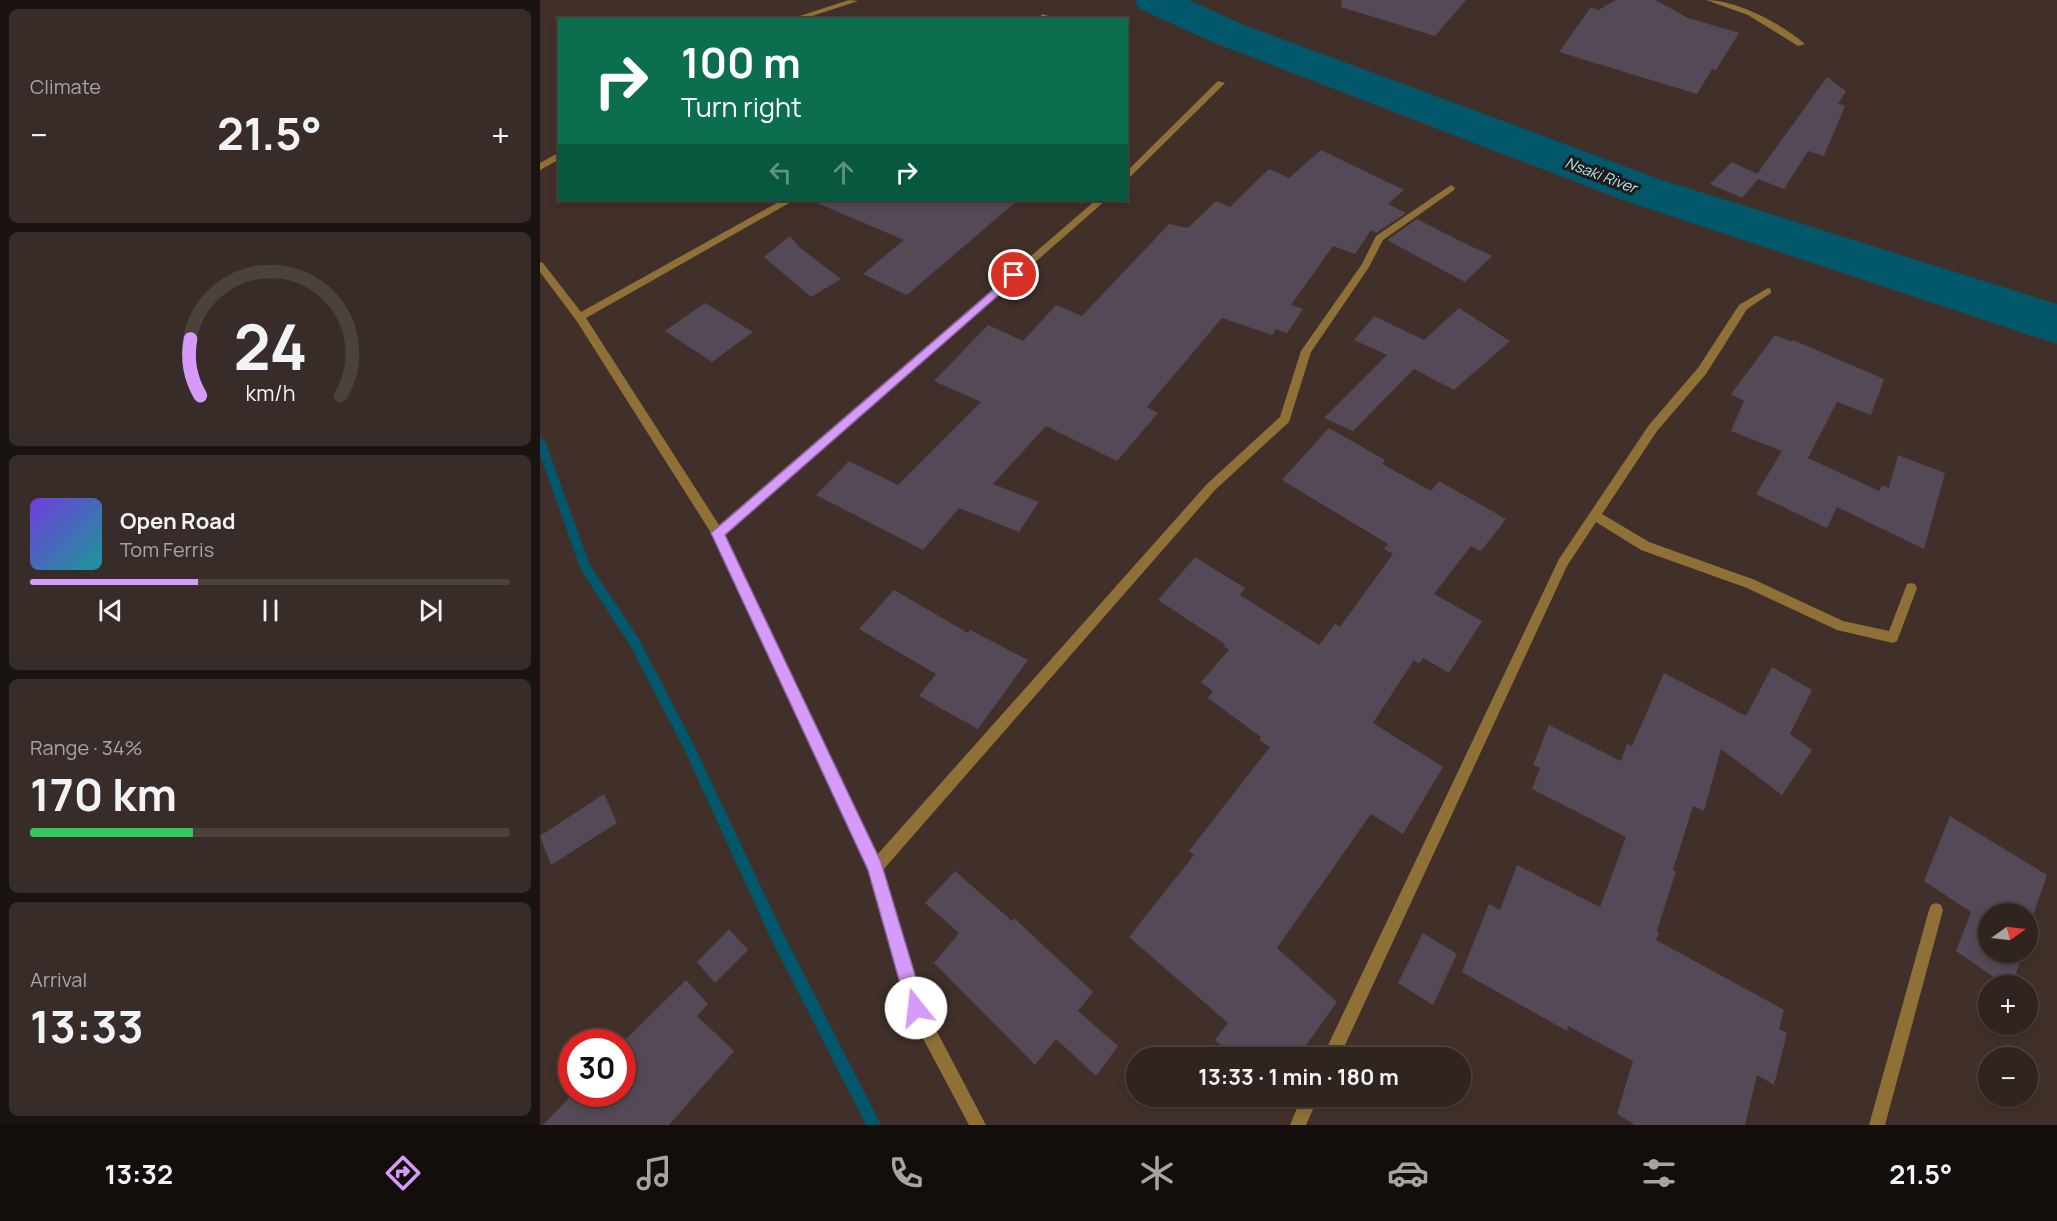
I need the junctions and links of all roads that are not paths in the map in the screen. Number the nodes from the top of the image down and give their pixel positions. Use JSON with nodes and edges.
{"nodes":[{"id":1,"x":1710,"y":0,"type":"edge"},
{"id":2,"x":854,"y":2,"type":"dead end"},
{"id":3,"x":797,"y":18,"type":"edge"},
{"id":4,"x":1801,"y":44,"type":"dead end"},
{"id":5,"x":1221,"y":83,"type":"dead end"},
{"id":6,"x":558,"y":157,"type":"edge"},
{"id":7,"x":540,"y":167,"type":"edge"},
{"id":8,"x":1128,"y":176,"type":"edge"},
{"id":9,"x":1451,"y":188,"type":"dead end"},
{"id":10,"x":786,"y":201,"type":"edge"},
{"id":11,"x":1100,"y":201,"type":"edge"},
{"id":12,"x":540,"y":265,"type":"edge"},
{"id":13,"x":1768,"y":291,"type":"dead end"},
{"id":14,"x":580,"y":317,"type":"junction"},
{"id":15,"x":1594,"y":515,"type":"junction"},
{"id":16,"x":718,"y":533,"type":"junction"},
{"id":17,"x":1911,"y":588,"type":"dead end"},
{"id":18,"x":875,"y":868,"type":"junction"},
{"id":19,"x":1936,"y":910,"type":"dead end"},
{"id":20,"x":1335,"y":1047,"type":"edge"},
{"id":21,"x":1306,"y":1107,"type":"edge"},
{"id":22,"x":978,"y":1125,"type":"edge"},
{"id":23,"x":1298,"y":1125,"type":"edge"},
{"id":24,"x":1877,"y":1125,"type":"edge"}],
"edges":[{"from":1,"to":4,"type":"street"},
{"from":2,"to":3,"type":"street"},
{"from":5,"to":8,"type":"street"},
{"from":6,"to":7,"type":"street"},
{"from":9,"to":18,"type":"street"},
{"from":10,"to":14,"type":"street"},
{"from":11,"to":16,"type":"street"},
{"from":12,"to":14,"type":"street"},
{"from":13,"to":15,"type":"street"},
{"from":14,"to":16,"type":"street"},
{"from":15,"to":17,"type":"street"},
{"from":15,"to":20,"type":"street"},
{"from":16,"to":18,"type":"street"},
{"from":18,"to":22,"type":"street"},
{"from":19,"to":24,"type":"street"},
{"from":21,"to":23,"type":"street"}]}
